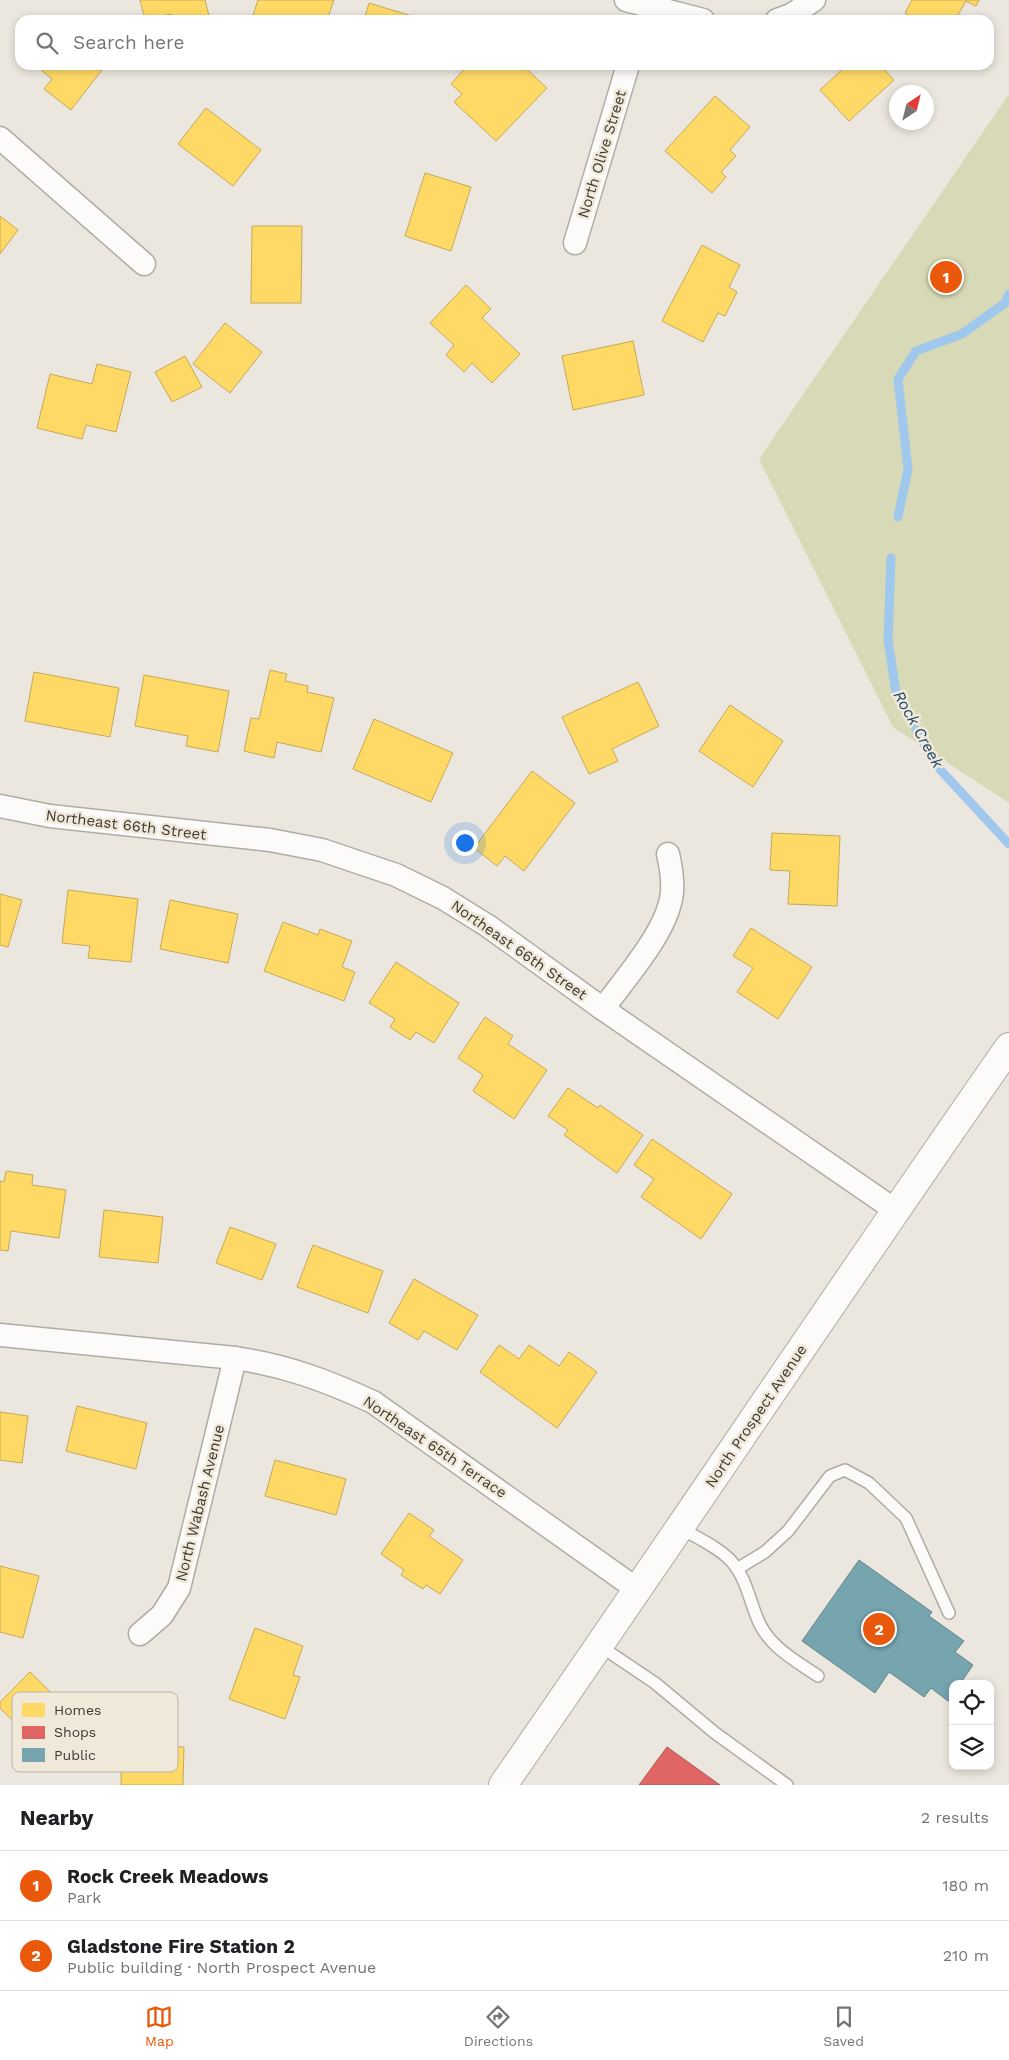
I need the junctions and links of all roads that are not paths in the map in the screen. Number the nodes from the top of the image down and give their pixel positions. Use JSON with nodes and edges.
{"nodes":[{"id":1,"x":814,"y":0,"type":"edge"},
{"id":2,"x":638,"y":8,"type":"edge"},
{"id":3,"x":676,"y":15,"type":"edge"},
{"id":4,"x":790,"y":15,"type":"edge"},
{"id":5,"x":627,"y":70,"type":"edge"},
{"id":6,"x":0,"y":138,"type":"edge"},
{"id":7,"x":575,"y":243,"type":"dead end"},
{"id":8,"x":144,"y":264,"type":"dead end"},
{"id":9,"x":0,"y":806,"type":"edge"},
{"id":10,"x":668,"y":854,"type":"dead end"},
{"id":11,"x":603,"y":1009,"type":"junction"},
{"id":12,"x":1009,"y":1047,"type":"edge"},
{"id":13,"x":895,"y":1210,"type":"junction"},
{"id":14,"x":0,"y":1335,"type":"edge"},
{"id":15,"x":235,"y":1358,"type":"junction"},
{"id":16,"x":681,"y":1528,"type":"junction"},
{"id":17,"x":737,"y":1569,"type":"junction"},
{"id":18,"x":638,"y":1590,"type":"junction"},
{"id":19,"x":949,"y":1613,"type":"dead end"},
{"id":20,"x":140,"y":1634,"type":"dead end"},
{"id":21,"x":600,"y":1646,"type":"junction"},
{"id":22,"x":818,"y":1676,"type":"dead end"},
{"id":23,"x":510,"y":1782,"type":"edge"},
{"id":24,"x":786,"y":1785,"type":"edge"}],
"edges":[{"from":1,"to":4,"type":"street"},
{"from":2,"to":3,"type":"street"},
{"from":5,"to":7,"type":"street","name":"North Olive Street"},
{"from":6,"to":8,"type":"street"},
{"from":9,"to":11,"type":"street","name":"Northeast 66th Street"},
{"from":10,"to":11,"type":"street"},
{"from":11,"to":13,"type":"street","name":"Northeast 66th Street"},
{"from":12,"to":13,"type":"main road","name":"North Prospect Avenue"},
{"from":13,"to":16,"type":"main road","name":"North Prospect Avenue"},
{"from":14,"to":15,"type":"street","name":"Northeast 65th Terrace"},
{"from":15,"to":18,"type":"street","name":"Northeast 65th Terrace"},
{"from":15,"to":20,"type":"street","name":"North Wabash Avenue"},
{"from":16,"to":17,"type":"lane"},
{"from":16,"to":18,"type":"main road","name":"North Prospect Avenue"},
{"from":17,"to":19,"type":"lane"},
{"from":17,"to":22,"type":"lane"},
{"from":18,"to":21,"type":"main road","name":"North Prospect Avenue"},
{"from":21,"to":23,"type":"main road","name":"North Prospect Avenue"},
{"from":21,"to":24,"type":"lane"}]}
